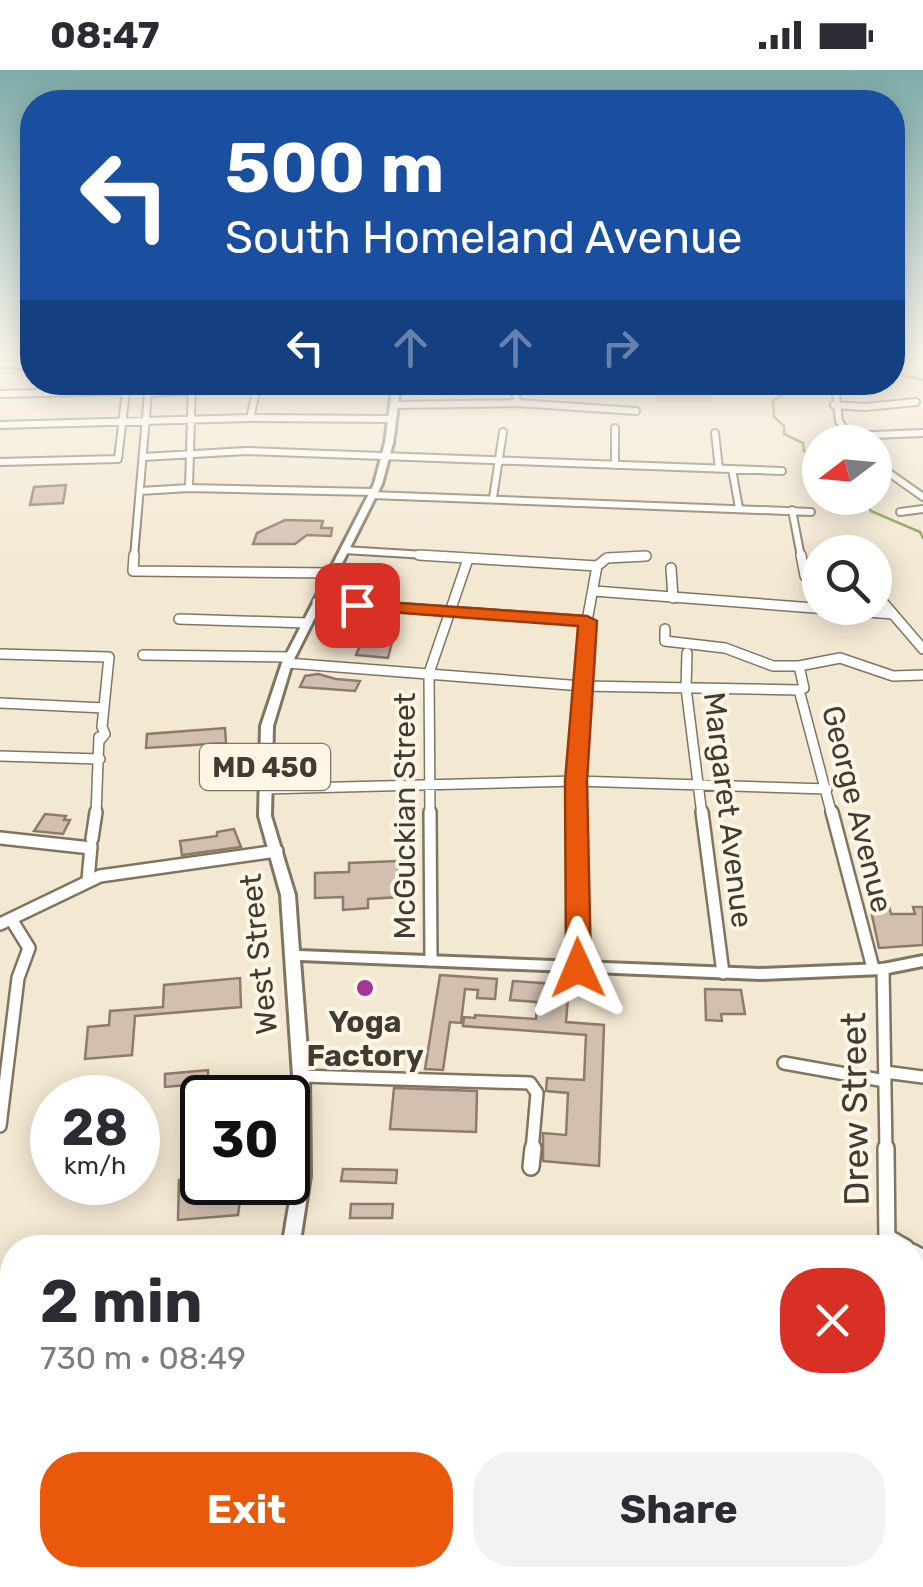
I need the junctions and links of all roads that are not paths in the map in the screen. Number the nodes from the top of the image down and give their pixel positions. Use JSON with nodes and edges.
{"nodes":[{"id":1,"x":615,"y":428,"type":"dead end"},
{"id":2,"x":121,"y":429,"type":"edge"},
{"id":3,"x":145,"y":429,"type":"edge"},
{"id":4,"x":191,"y":429,"type":"edge"},
{"id":5,"x":390,"y":429,"type":"edge"},
{"id":6,"x":502,"y":432,"type":"dead end"},
{"id":7,"x":715,"y":433,"type":"dead end"},
{"id":8,"x":923,"y":433,"type":"edge"},
{"id":9,"x":892,"y":436,"type":"edge"},
{"id":10,"x":190,"y":454,"type":"junction"},
{"id":11,"x":386,"y":456,"type":"junction"},
{"id":12,"x":143,"y":457,"type":"junction"},
{"id":13,"x":498,"y":461,"type":"junction"},
{"id":14,"x":0,"y":462,"type":"edge"},
{"id":15,"x":614,"y":465,"type":"junction"},
{"id":16,"x":719,"y":469,"type":"junction"},
{"id":17,"x":732,"y":470,"type":"junction"},
{"id":18,"x":782,"y":471,"type":"dead end"},
{"id":19,"x":892,"y":475,"type":"edge"},
{"id":20,"x":190,"y":488,"type":"junction"},
{"id":21,"x":140,"y":491,"type":"junction"},
{"id":22,"x":373,"y":493,"type":"junction"},
{"id":23,"x":493,"y":498,"type":"junction"},
{"id":24,"x":923,"y":498,"type":"edge"},
{"id":25,"x":738,"y":508,"type":"junction"},
{"id":26,"x":923,"y":509,"type":"edge"},
{"id":27,"x":792,"y":510,"type":"junction"},
{"id":28,"x":802,"y":511,"type":"edge"},
{"id":29,"x":900,"y":512,"type":"dead end"},
{"id":30,"x":344,"y":550,"type":"junction"},
{"id":31,"x":646,"y":556,"type":"dead end"},
{"id":32,"x":468,"y":559,"type":"junction"},
{"id":33,"x":802,"y":561,"type":"edge"},
{"id":34,"x":596,"y":566,"type":"junction"},
{"id":35,"x":672,"y":568,"type":"dead end"},
{"id":36,"x":332,"y":573,"type":"junction"},
{"id":37,"x":594,"y":591,"type":"junction"},
{"id":38,"x":673,"y":598,"type":"junction"},
{"id":39,"x":317,"y":602,"type":"junction"},
{"id":40,"x":452,"y":613,"type":"junction"},
{"id":41,"x":893,"y":614,"type":"joint"},
{"id":42,"x":179,"y":620,"type":"dead end"},
{"id":43,"x":587,"y":621,"type":"junction"},
{"id":44,"x":307,"y":622,"type":"junction"},
{"id":45,"x":665,"y":628,"type":"dead end"},
{"id":46,"x":923,"y":649,"type":"edge"},
{"id":47,"x":687,"y":652,"type":"dead end"},
{"id":48,"x":0,"y":654,"type":"edge"},
{"id":49,"x":143,"y":655,"type":"dead end"},
{"id":50,"x":288,"y":660,"type":"junction"},
{"id":51,"x":785,"y":666,"type":"junction"},
{"id":52,"x":799,"y":666,"type":"junction"},
{"id":53,"x":429,"y":673,"type":"junction"},
{"id":54,"x":923,"y":675,"type":"edge"},
{"id":55,"x":582,"y":686,"type":"junction"},
{"id":56,"x":686,"y":688,"type":"junction"},
{"id":57,"x":798,"y":690,"type":"junction"},
{"id":58,"x":0,"y":702,"type":"edge"},
{"id":59,"x":104,"y":708,"type":"junction"},
{"id":60,"x":0,"y":756,"type":"edge"},
{"id":61,"x":100,"y":759,"type":"junction"},
{"id":62,"x":576,"y":781,"type":"junction"},
{"id":63,"x":429,"y":784,"type":"junction"},
{"id":64,"x":698,"y":785,"type":"junction"},
{"id":65,"x":264,"y":789,"type":"junction"},
{"id":66,"x":826,"y":789,"type":"junction"},
{"id":67,"x":0,"y":838,"type":"edge"},
{"id":68,"x":14,"y":840,"type":"junction"},
{"id":69,"x":91,"y":843,"type":"junction"},
{"id":70,"x":0,"y":849,"type":"edge"},
{"id":71,"x":277,"y":852,"type":"junction"},
{"id":72,"x":88,"y":880,"type":"junction"},
{"id":73,"x":5,"y":922,"type":"edge"},
{"id":74,"x":293,"y":955,"type":"junction"},
{"id":75,"x":431,"y":960,"type":"junction"},
{"id":76,"x":923,"y":961,"type":"edge"},
{"id":77,"x":578,"y":968,"type":"junction"},
{"id":78,"x":878,"y":968,"type":"junction"},
{"id":79,"x":723,"y":973,"type":"junction"},
{"id":80,"x":15,"y":1000,"type":"junction"},
{"id":81,"x":0,"y":1002,"type":"edge"},
{"id":82,"x":784,"y":1064,"type":"dead end"},
{"id":83,"x":301,"y":1075,"type":"edge"},
{"id":84,"x":310,"y":1076,"type":"edge"},
{"id":85,"x":885,"y":1076,"type":"junction"},
{"id":86,"x":923,"y":1078,"type":"edge"},
{"id":87,"x":0,"y":1126,"type":"edge"},
{"id":88,"x":531,"y":1167,"type":"dead end"},
{"id":89,"x":297,"y":1205,"type":"edge"},
{"id":90,"x":292,"y":1235,"type":"edge"},
{"id":91,"x":887,"y":1235,"type":"edge"}],
"edges":[{"from":1,"to":15,"type":"street"},
{"from":2,"to":14,"type":"street"},
{"from":3,"to":12,"type":"street"},
{"from":4,"to":10,"type":"street"},
{"from":5,"to":11,"type":"main road","name":"West Street","number":"MD 450"},
{"from":6,"to":13,"type":"street"},
{"from":7,"to":16,"type":"street"},
{"from":8,"to":9,"type":"street"},
{"from":10,"to":11,"type":"street"},
{"from":10,"to":12,"type":"street"},
{"from":10,"to":20,"type":"street"},
{"from":11,"to":13,"type":"street"},
{"from":11,"to":22,"type":"main road","name":"West Street","number":"MD 450"},
{"from":12,"to":21,"type":"street"},
{"from":13,"to":15,"type":"street"},
{"from":13,"to":23,"type":"street"},
{"from":15,"to":16,"type":"street"},
{"from":16,"to":17,"type":"street"},
{"from":17,"to":18,"type":"street"},
{"from":17,"to":25,"type":"street"},
{"from":19,"to":24,"type":"street"},
{"from":20,"to":21,"type":"street"},
{"from":20,"to":22,"type":"street"},
{"from":21,"to":36,"type":"street"},
{"from":22,"to":23,"type":"street"},
{"from":22,"to":30,"type":"main road","name":"West Street","number":"MD 450"},
{"from":23,"to":25,"type":"street"},
{"from":25,"to":27,"type":"street"},
{"from":26,"to":29,"type":"street"},
{"from":27,"to":28,"type":"street"},
{"from":27,"to":33,"type":"street"},
{"from":30,"to":32,"type":"street"},
{"from":30,"to":36,"type":"main road","name":"West Street","number":"MD 450"},
{"from":31,"to":34,"type":"street"},
{"from":32,"to":34,"type":"street"},
{"from":32,"to":40,"type":"street","name":"McGuckian Street"},
{"from":34,"to":37,"type":"street"},
{"from":35,"to":38,"type":"street"},
{"from":36,"to":39,"type":"main road","name":"West Street","number":"MD 450"},
{"from":37,"to":38,"type":"street"},
{"from":37,"to":43,"type":"street"},
{"from":38,"to":41,"type":"street"},
{"from":39,"to":40,"type":"street"},
{"from":39,"to":44,"type":"main road","name":"West Street","number":"MD 450"},
{"from":40,"to":43,"type":"street"},
{"from":40,"to":53,"type":"street","name":"McGuckian Street"},
{"from":41,"to":46,"type":"street"},
{"from":42,"to":44,"type":"street"},
{"from":43,"to":55,"type":"street"},
{"from":44,"to":50,"type":"main road","name":"West Street","number":"MD 450"},
{"from":45,"to":51,"type":"street"},
{"from":47,"to":56,"type":"street","name":"Margaret Avenue"},
{"from":48,"to":59,"type":"street"},
{"from":49,"to":50,"type":"street"},
{"from":50,"to":53,"type":"street"},
{"from":50,"to":65,"type":"main road","name":"West Street","number":"MD 450"},
{"from":51,"to":52,"type":"street"},
{"from":51,"to":57,"type":"street"},
{"from":52,"to":54,"type":"street"},
{"from":52,"to":57,"type":"street","name":"George Avenue"},
{"from":53,"to":55,"type":"street"},
{"from":53,"to":63,"type":"street","name":"McGuckian Street"},
{"from":55,"to":56,"type":"street"},
{"from":55,"to":62,"type":"street"},
{"from":56,"to":57,"type":"street"},
{"from":56,"to":64,"type":"street","name":"Margaret Avenue"},
{"from":57,"to":66,"type":"street","name":"George Avenue"},
{"from":58,"to":59,"type":"street"},
{"from":59,"to":61,"type":"street"},
{"from":60,"to":61,"type":"street"},
{"from":61,"to":69,"type":"street"},
{"from":62,"to":63,"type":"street"},
{"from":62,"to":64,"type":"street"},
{"from":62,"to":77,"type":"street"},
{"from":63,"to":65,"type":"street"},
{"from":63,"to":75,"type":"street","name":"McGuckian Street"},
{"from":64,"to":66,"type":"street"},
{"from":64,"to":79,"type":"street","name":"Margaret Avenue"},
{"from":65,"to":71,"type":"main road","name":"West Street","number":"MD 450"},
{"from":66,"to":78,"type":"street","name":"George Avenue"},
{"from":67,"to":68,"type":"street"},
{"from":68,"to":69,"type":"street"},
{"from":68,"to":70,"type":"street"},
{"from":69,"to":72,"type":"street"},
{"from":71,"to":72,"type":"street"},
{"from":71,"to":74,"type":"main road","name":"West Street","number":"MD 450"},
{"from":72,"to":73,"type":"street"},
{"from":73,"to":80,"type":"street"},
{"from":74,"to":75,"type":"main road"},
{"from":74,"to":83,"type":"main road","name":"West Street","number":"MD 450"},
{"from":75,"to":77,"type":"main road"},
{"from":76,"to":78,"type":"main road"},
{"from":77,"to":79,"type":"main road"},
{"from":78,"to":79,"type":"main road"},
{"from":78,"to":85,"type":"street","name":"Drew Street"},
{"from":80,"to":81,"type":"street"},
{"from":80,"to":87,"type":"street"},
{"from":82,"to":85,"type":"street"},
{"from":84,"to":88,"type":"street"},
{"from":85,"to":86,"type":"street"},
{"from":85,"to":91,"type":"street","name":"Drew Street"},
{"from":89,"to":90,"type":"main road","name":"West Street","number":"MD 450"}]}
